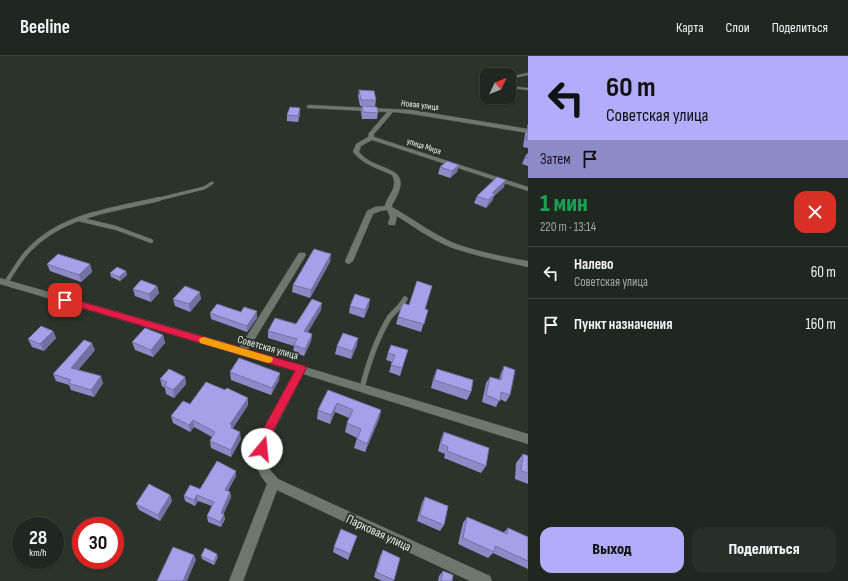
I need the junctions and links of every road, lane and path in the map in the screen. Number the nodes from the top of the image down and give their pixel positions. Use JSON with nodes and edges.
{"nodes":[{"id":1,"x":528,"y":74,"type":"edge"},
{"id":2,"x":516,"y":77,"type":"edge"},
{"id":3,"x":516,"y":87,"type":"edge"},
{"id":4,"x":528,"y":89,"type":"edge"},
{"id":5,"x":308,"y":107,"type":"dead end"},
{"id":6,"x":390,"y":110,"type":"junction"},
{"id":7,"x":528,"y":131,"type":"edge"},
{"id":8,"x":371,"y":138,"type":"junction"},
{"id":9,"x":212,"y":183,"type":"dead end"},
{"id":10,"x":528,"y":189,"type":"edge"},
{"id":11,"x":389,"y":208,"type":"junction"},
{"id":12,"x":76,"y":219,"type":"junction"},
{"id":13,"x":392,"y":223,"type":"dead end"},
{"id":14,"x":151,"y":241,"type":"dead end"},
{"id":15,"x":302,"y":255,"type":"dead end"},
{"id":16,"x":349,"y":261,"type":"dead end"},
{"id":17,"x":528,"y":264,"type":"edge"},
{"id":18,"x":3,"y":282,"type":"edge"},
{"id":19,"x":405,"y":299,"type":"dead end"},
{"id":20,"x":242,"y":352,"type":"junction"},
{"id":21,"x":301,"y":369,"type":"junction"},
{"id":22,"x":362,"y":388,"type":"junction"},
{"id":23,"x":528,"y":439,"type":"edge"},
{"id":24,"x":274,"y":484,"type":"junction"},
{"id":25,"x":236,"y":581,"type":"edge"},
{"id":26,"x":485,"y":581,"type":"edge"}],
"edges":[{"from":1,"to":2,"type":"street"},
{"from":3,"to":4,"type":"street"},
{"from":5,"to":6,"type":"street","name":"Новая улица"},
{"from":6,"to":7,"type":"street","name":"Новая улица"},
{"from":6,"to":8,"type":"street"},
{"from":8,"to":10,"type":"street","name":"улица Мира"},
{"from":8,"to":11,"type":"street"},
{"from":9,"to":12,"type":"lane"},
{"from":11,"to":13,"type":"street"},
{"from":11,"to":16,"type":"street"},
{"from":11,"to":17,"type":"street"},
{"from":12,"to":14,"type":"lane"},
{"from":12,"to":18,"type":"lane"},
{"from":15,"to":20,"type":"street"},
{"from":18,"to":20,"type":"street","name":"Советская улица"},
{"from":19,"to":22,"type":"lane"},
{"from":20,"to":21,"type":"street","name":"Советская улица"},
{"from":21,"to":22,"type":"street","name":"Советская улица"},
{"from":21,"to":24,"type":"street"},
{"from":22,"to":23,"type":"street","name":"Советская улица"},
{"from":24,"to":25,"type":"street"},
{"from":24,"to":26,"type":"street","name":"Парковая улица"}]}
